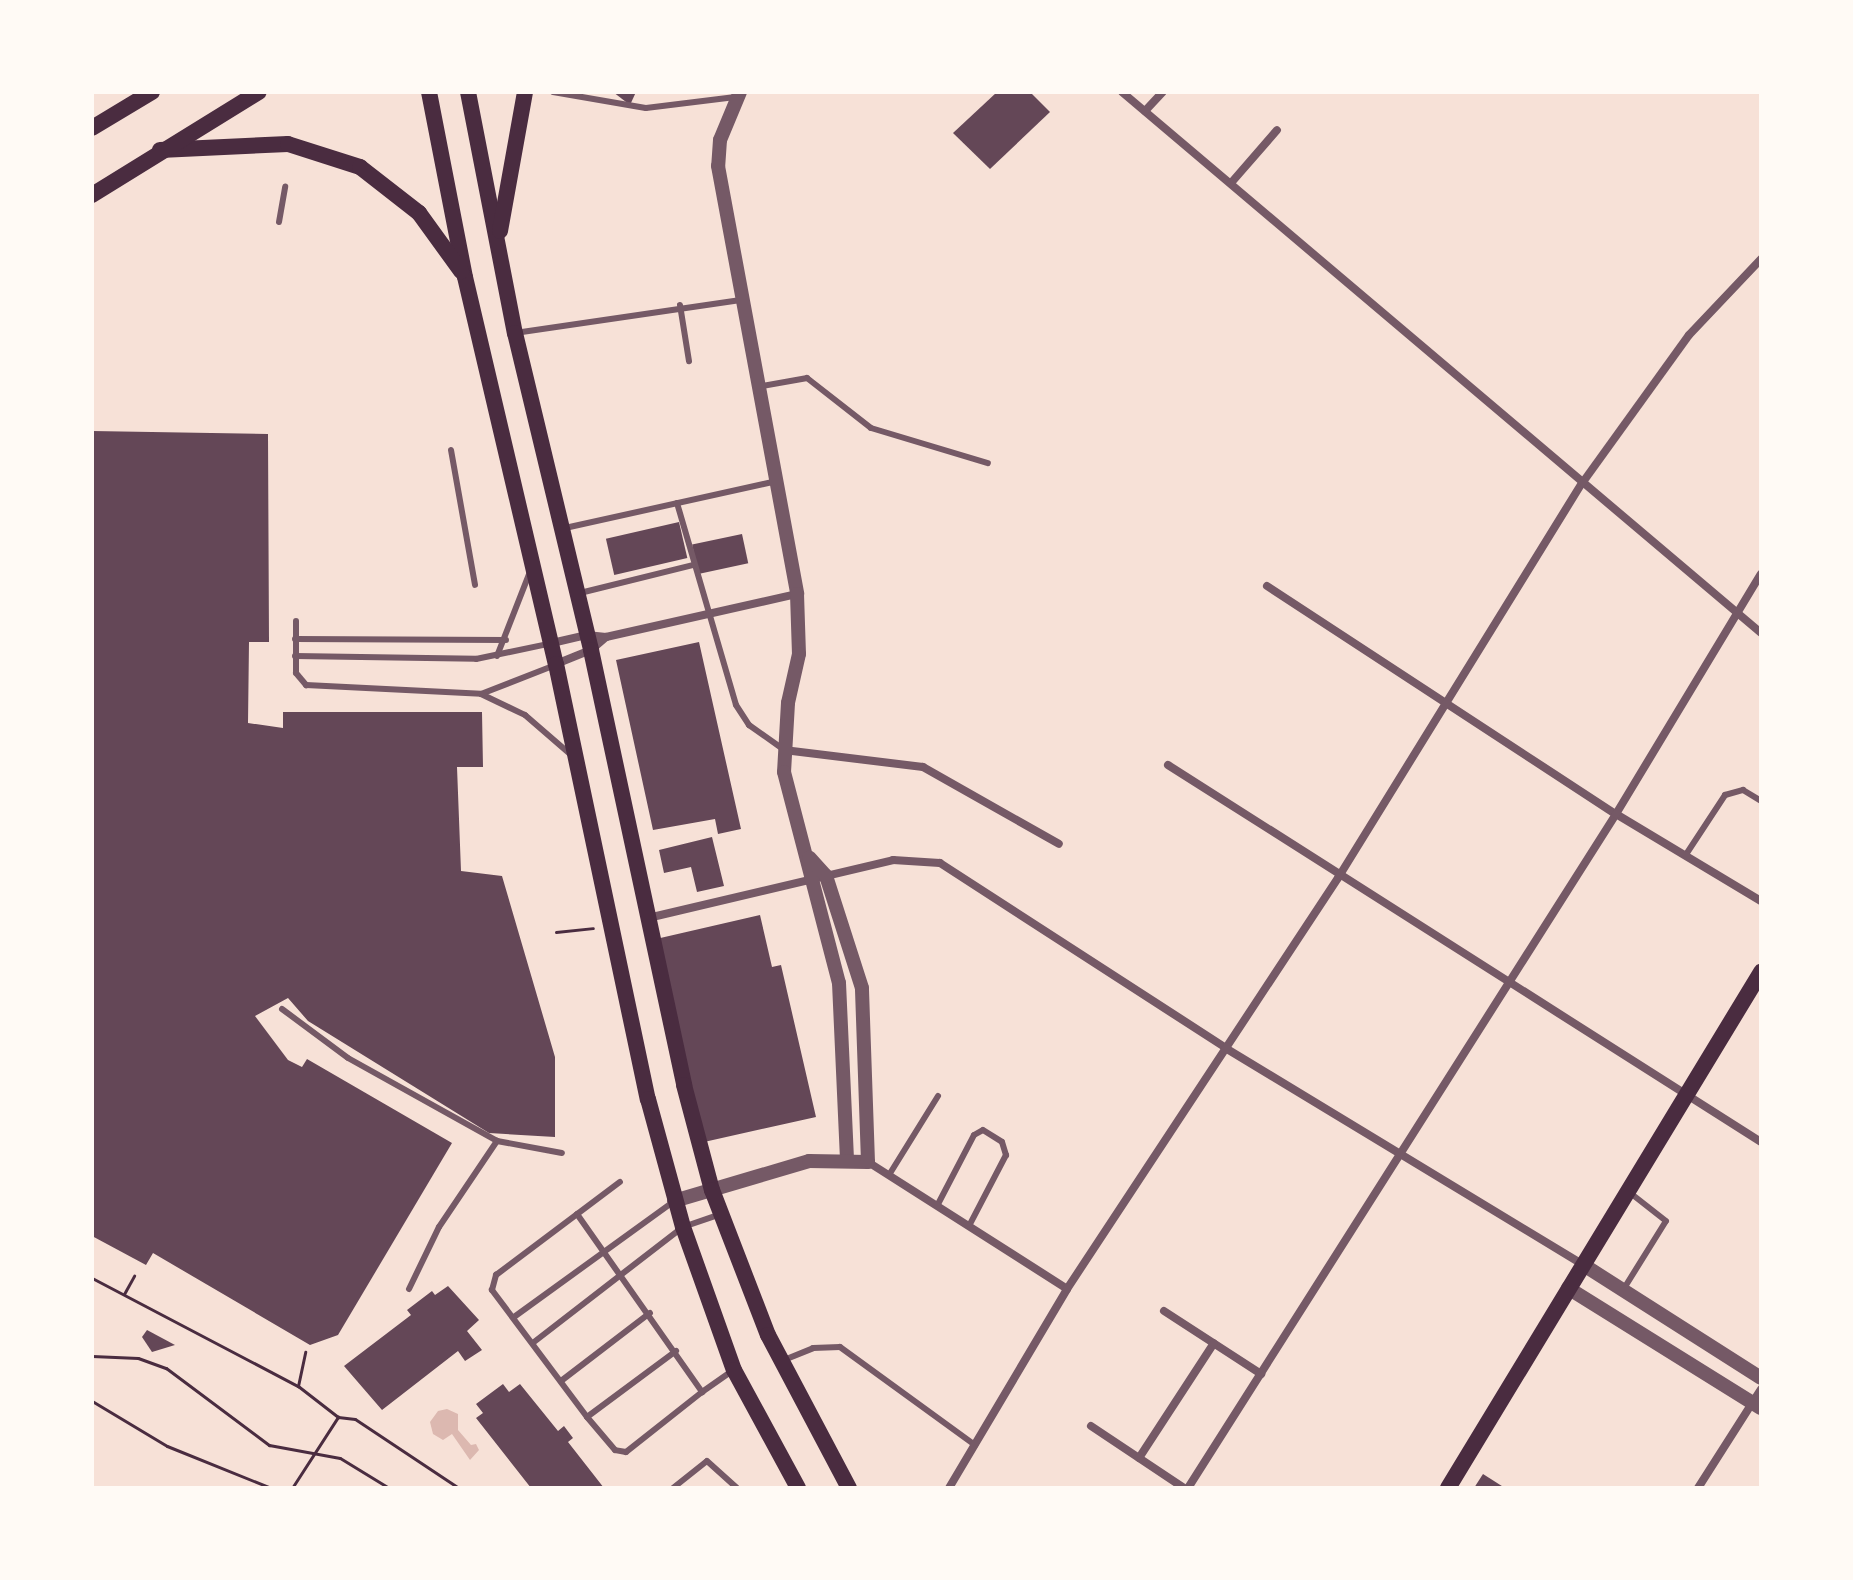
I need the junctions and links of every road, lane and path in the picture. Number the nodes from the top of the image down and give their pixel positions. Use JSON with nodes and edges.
{"nodes":[{"id":1,"x":152,"y":92,"type":"edge"},
{"id":2,"x":259,"y":92,"type":"edge"},
{"id":3,"x":429,"y":92,"type":"edge"},
{"id":4,"x":468,"y":92,"type":"edge"},
{"id":5,"x":525,"y":92,"type":"edge"},
{"id":6,"x":553,"y":92,"type":"edge"},
{"id":7,"x":1122,"y":92,"type":"edge"},
{"id":8,"x":1163,"y":92,"type":"edge"},
{"id":9,"x":739,"y":94,"type":"edge"},
{"id":10,"x":130,"y":98,"type":"edge"},
{"id":11,"x":1145,"y":111,"type":"junction"},
{"id":12,"x":92,"y":128,"type":"edge"},
{"id":13,"x":1277,"y":130,"type":"dead end"},
{"id":14,"x":160,"y":150,"type":"junction"},
{"id":15,"x":1231,"y":183,"type":"junction"},
{"id":16,"x":285,"y":187,"type":"dead end"},
{"id":17,"x":92,"y":195,"type":"edge"},
{"id":18,"x":279,"y":222,"type":"dead end"},
{"id":19,"x":498,"y":241,"type":"junction"},
{"id":20,"x":1761,"y":259,"type":"edge"},
{"id":21,"x":465,"y":277,"type":"junction"},
{"id":22,"x":743,"y":300,"type":"junction"},
{"id":23,"x":680,"y":305,"type":"junction"},
{"id":24,"x":515,"y":333,"type":"junction"},
{"id":25,"x":689,"y":361,"type":"dead end"},
{"id":26,"x":762,"y":386,"type":"junction"},
{"id":27,"x":451,"y":450,"type":"dead end"},
{"id":28,"x":988,"y":463,"type":"dead end"},
{"id":29,"x":780,"y":480,"type":"junction"},
{"id":30,"x":1583,"y":482,"type":"junction"},
{"id":31,"x":677,"y":503,"type":"junction"},
{"id":32,"x":562,"y":529,"type":"junction"},
{"id":33,"x":532,"y":565,"type":"junction"},
{"id":34,"x":693,"y":565,"type":"junction"},
{"id":35,"x":1761,"y":574,"type":"edge"},
{"id":36,"x":475,"y":585,"type":"dead end"},
{"id":37,"x":1267,"y":586,"type":"dead end"},
{"id":38,"x":577,"y":594,"type":"junction"},
{"id":39,"x":797,"y":594,"type":"junction"},
{"id":40,"x":1736,"y":613,"type":"junction"},
{"id":41,"x":709,"y":614,"type":"junction"},
{"id":42,"x":296,"y":621,"type":"dead end"},
{"id":43,"x":1761,"y":633,"type":"edge"},
{"id":44,"x":606,"y":637,"type":"junction"},
{"id":45,"x":295,"y":639,"type":"junction"},
{"id":46,"x":405,"y":639,"type":"junction"},
{"id":47,"x":506,"y":640,"type":"junction"},
{"id":48,"x":589,"y":642,"type":"junction"},
{"id":49,"x":552,"y":643,"type":"junction"},
{"id":50,"x":295,"y":656,"type":"junction"},
{"id":51,"x":497,"y":656,"type":"junction"},
{"id":52,"x":405,"y":657,"type":"junction"},
{"id":53,"x":556,"y":664,"type":"junction"},
{"id":54,"x":481,"y":694,"type":"junction"},
{"id":55,"x":1446,"y":701,"type":"junction"},
{"id":56,"x":783,"y":750,"type":"junction"},
{"id":57,"x":574,"y":757,"type":"junction"},
{"id":58,"x":1168,"y":765,"type":"dead end"},
{"id":59,"x":1761,"y":801,"type":"edge"},
{"id":60,"x":1616,"y":814,"type":"junction"},
{"id":61,"x":1059,"y":844,"type":"dead end"},
{"id":62,"x":1685,"y":856,"type":"junction"},
{"id":63,"x":809,"y":857,"type":"junction"},
{"id":64,"x":826,"y":876,"type":"junction"},
{"id":65,"x":1338,"y":878,"type":"junction"},
{"id":66,"x":809,"y":881,"type":"junction"},
{"id":67,"x":1761,"y":901,"type":"edge"},
{"id":68,"x":647,"y":918,"type":"junction"},
{"id":69,"x":1761,"y":972,"type":"edge"},
{"id":70,"x":1509,"y":985,"type":"junction"},
{"id":71,"x":282,"y":1009,"type":"dead end"},
{"id":72,"x":1227,"y":1049,"type":"junction"},
{"id":73,"x":1684,"y":1094,"type":"junction"},
{"id":74,"x":938,"y":1096,"type":"dead end"},
{"id":75,"x":497,"y":1141,"type":"junction"},
{"id":76,"x":1761,"y":1142,"type":"edge"},
{"id":77,"x":1400,"y":1152,"type":"junction"},
{"id":78,"x":562,"y":1153,"type":"dead end"},
{"id":79,"x":847,"y":1158,"type":"junction"},
{"id":80,"x":868,"y":1162,"type":"junction"},
{"id":81,"x":889,"y":1175,"type":"junction"},
{"id":82,"x":620,"y":1182,"type":"dead end"},
{"id":83,"x":712,"y":1190,"type":"junction"},
{"id":84,"x":1626,"y":1191,"type":"junction"},
{"id":85,"x":674,"y":1201,"type":"junction"},
{"id":86,"x":937,"y":1206,"type":"junction"},
{"id":87,"x":577,"y":1214,"type":"junction"},
{"id":88,"x":721,"y":1214,"type":"junction"},
{"id":89,"x":969,"y":1226,"type":"junction"},
{"id":90,"x":683,"y":1227,"type":"junction"},
{"id":91,"x":605,"y":1251,"type":"junction"},
{"id":92,"x":1582,"y":1264,"type":"junction"},
{"id":93,"x":621,"y":1273,"type":"junction"},
{"id":94,"x":134,"y":1276,"type":"dead end"},
{"id":95,"x":92,"y":1278,"type":"edge"},
{"id":96,"x":1568,"y":1288,"type":"junction"},
{"id":97,"x":409,"y":1289,"type":"dead end"},
{"id":98,"x":1067,"y":1289,"type":"junction"},
{"id":99,"x":1622,"y":1290,"type":"junction"},
{"id":100,"x":124,"y":1295,"type":"junction"},
{"id":101,"x":1164,"y":1311,"type":"dead end"},
{"id":102,"x":650,"y":1313,"type":"junction"},
{"id":103,"x":514,"y":1317,"type":"junction"},
{"id":104,"x":534,"y":1342,"type":"junction"},
{"id":105,"x":1214,"y":1343,"type":"junction"},
{"id":106,"x":676,"y":1351,"type":"junction"},
{"id":107,"x":305,"y":1352,"type":"dead end"},
{"id":108,"x":92,"y":1356,"type":"edge"},
{"id":109,"x":781,"y":1361,"type":"junction"},
{"id":110,"x":734,"y":1370,"type":"junction"},
{"id":111,"x":1261,"y":1374,"type":"junction"},
{"id":112,"x":1761,"y":1378,"type":"edge"},
{"id":113,"x":561,"y":1381,"type":"junction"},
{"id":114,"x":298,"y":1386,"type":"junction"},
{"id":115,"x":702,"y":1392,"type":"junction"},
{"id":116,"x":1758,"y":1400,"type":"edge"},
{"id":117,"x":92,"y":1401,"type":"edge"},
{"id":118,"x":338,"y":1417,"type":"junction"},
{"id":119,"x":587,"y":1417,"type":"junction"},
{"id":120,"x":1091,"y":1426,"type":"dead end"},
{"id":121,"x":975,"y":1445,"type":"junction"},
{"id":122,"x":1139,"y":1458,"type":"junction"},
{"id":123,"x":271,"y":1488,"type":"edge"},
{"id":124,"x":292,"y":1488,"type":"edge"},
{"id":125,"x":389,"y":1488,"type":"edge"},
{"id":126,"x":459,"y":1488,"type":"edge"},
{"id":127,"x":673,"y":1488,"type":"edge"},
{"id":128,"x":737,"y":1488,"type":"edge"},
{"id":129,"x":798,"y":1488,"type":"edge"},
{"id":130,"x":849,"y":1488,"type":"edge"},
{"id":131,"x":949,"y":1488,"type":"edge"},
{"id":132,"x":1186,"y":1488,"type":"edge"},
{"id":133,"x":1448,"y":1488,"type":"edge"},
{"id":134,"x":1698,"y":1488,"type":"edge"}],
"edges":[{"from":1,"to":10,"type":"main road"},
{"from":2,"to":14,"type":"main road"},
{"from":3,"to":21,"type":"main road"},
{"from":4,"to":19,"type":"main road"},
{"from":5,"to":19,"type":"main road"},
{"from":6,"to":9,"type":"lane"},
{"from":7,"to":11,"type":"street"},
{"from":8,"to":11,"type":"street"},
{"from":9,"to":22,"type":"street"},
{"from":10,"to":12,"type":"main road"},
{"from":11,"to":15,"type":"street"},
{"from":13,"to":15,"type":"street"},
{"from":14,"to":17,"type":"main road"},
{"from":14,"to":21,"type":"main road"},
{"from":15,"to":30,"type":"street"},
{"from":16,"to":18,"type":"lane"},
{"from":19,"to":24,"type":"main road"},
{"from":20,"to":30,"type":"street"},
{"from":21,"to":33,"type":"main road"},
{"from":22,"to":23,"type":"lane"},
{"from":22,"to":26,"type":"street"},
{"from":23,"to":24,"type":"lane"},
{"from":23,"to":25,"type":"lane"},
{"from":24,"to":32,"type":"main road"},
{"from":26,"to":28,"type":"lane"},
{"from":26,"to":29,"type":"street"},
{"from":27,"to":36,"type":"lane"},
{"from":29,"to":31,"type":"lane"},
{"from":29,"to":39,"type":"street"},
{"from":30,"to":40,"type":"street"},
{"from":30,"to":55,"type":"street"},
{"from":31,"to":32,"type":"lane"},
{"from":31,"to":34,"type":"lane"},
{"from":32,"to":38,"type":"main road"},
{"from":33,"to":47,"type":"lane"},
{"from":33,"to":49,"type":"main road"},
{"from":34,"to":38,"type":"lane"},
{"from":34,"to":41,"type":"lane"},
{"from":35,"to":40,"type":"street"},
{"from":37,"to":55,"type":"street"},
{"from":38,"to":48,"type":"main road"},
{"from":39,"to":41,"type":"street"},
{"from":39,"to":56,"type":"street"},
{"from":40,"to":43,"type":"street"},
{"from":40,"to":60,"type":"street"},
{"from":41,"to":44,"type":"street"},
{"from":41,"to":56,"type":"lane"},
{"from":42,"to":45,"type":"lane"},
{"from":44,"to":48,"type":"street"},
{"from":44,"to":48,"type":"street"},
{"from":45,"to":46,"type":"lane"},
{"from":45,"to":50,"type":"lane"},
{"from":46,"to":47,"type":"lane"},
{"from":46,"to":52,"type":"lane"},
{"from":47,"to":51,"type":"lane"},
{"from":48,"to":49,"type":"street"},
{"from":48,"to":53,"type":"street"},
{"from":48,"to":68,"type":"main road"},
{"from":49,"to":51,"type":"lane"},
{"from":49,"to":53,"type":"main road"},
{"from":50,"to":52,"type":"lane"},
{"from":50,"to":54,"type":"lane"},
{"from":51,"to":52,"type":"lane"},
{"from":53,"to":54,"type":"lane"},
{"from":53,"to":57,"type":"main road"},
{"from":54,"to":57,"type":"lane"},
{"from":55,"to":60,"type":"street"},
{"from":55,"to":65,"type":"street"},
{"from":56,"to":61,"type":"street"},
{"from":56,"to":63,"type":"street"},
{"from":57,"to":85,"type":"main road"},
{"from":58,"to":65,"type":"street"},
{"from":59,"to":62,"type":"lane"},
{"from":60,"to":62,"type":"street"},
{"from":60,"to":70,"type":"street"},
{"from":62,"to":67,"type":"street"},
{"from":63,"to":64,"type":"street"},
{"from":63,"to":66,"type":"street"},
{"from":64,"to":66,"type":"street"},
{"from":64,"to":72,"type":"street"},
{"from":64,"to":80,"type":"street"},
{"from":65,"to":70,"type":"street"},
{"from":65,"to":72,"type":"street"},
{"from":66,"to":68,"type":"street"},
{"from":66,"to":79,"type":"street"},
{"from":68,"to":83,"type":"main road"},
{"from":69,"to":73,"type":"main road"},
{"from":70,"to":73,"type":"street"},
{"from":70,"to":77,"type":"street"},
{"from":71,"to":75,"type":"lane"},
{"from":72,"to":77,"type":"street"},
{"from":72,"to":98,"type":"street"},
{"from":73,"to":76,"type":"street"},
{"from":73,"to":84,"type":"main road"},
{"from":74,"to":81,"type":"lane"},
{"from":75,"to":78,"type":"lane"},
{"from":75,"to":97,"type":"lane"},
{"from":77,"to":92,"type":"street"},
{"from":77,"to":111,"type":"street"},
{"from":79,"to":80,"type":"street"},
{"from":79,"to":83,"type":"street"},
{"from":80,"to":81,"type":"street"},
{"from":81,"to":86,"type":"street"},
{"from":82,"to":87,"type":"lane"},
{"from":83,"to":85,"type":"street"},
{"from":83,"to":88,"type":"main road"},
{"from":84,"to":92,"type":"main road"},
{"from":84,"to":99,"type":"lane"},
{"from":85,"to":90,"type":"main road"},
{"from":85,"to":91,"type":"lane"},
{"from":86,"to":89,"type":"street"},
{"from":86,"to":89,"type":"lane"},
{"from":87,"to":91,"type":"lane"},
{"from":87,"to":103,"type":"lane"},
{"from":88,"to":90,"type":"lane"},
{"from":88,"to":109,"type":"main road"},
{"from":89,"to":98,"type":"street"},
{"from":90,"to":93,"type":"lane"},
{"from":90,"to":110,"type":"main road"},
{"from":91,"to":93,"type":"lane"},
{"from":91,"to":103,"type":"lane"},
{"from":92,"to":96,"type":"main road"},
{"from":92,"to":99,"type":"street"},
{"from":93,"to":102,"type":"lane"},
{"from":93,"to":104,"type":"lane"},
{"from":94,"to":100,"type":"path"},
{"from":95,"to":100,"type":"path"},
{"from":96,"to":116,"type":"street"},
{"from":96,"to":133,"type":"main road"},
{"from":98,"to":121,"type":"street"},
{"from":99,"to":112,"type":"street"},
{"from":100,"to":114,"type":"path"},
{"from":101,"to":105,"type":"street"},
{"from":102,"to":106,"type":"lane"},
{"from":102,"to":113,"type":"lane"},
{"from":103,"to":104,"type":"lane"},
{"from":104,"to":113,"type":"lane"},
{"from":105,"to":111,"type":"street"},
{"from":105,"to":122,"type":"street"},
{"from":106,"to":115,"type":"lane"},
{"from":106,"to":119,"type":"lane"},
{"from":107,"to":114,"type":"path"},
{"from":108,"to":125,"type":"path"},
{"from":109,"to":121,"type":"lane"},
{"from":109,"to":130,"type":"main road"},
{"from":110,"to":115,"type":"lane"},
{"from":110,"to":129,"type":"main road"},
{"from":111,"to":132,"type":"street"},
{"from":113,"to":119,"type":"lane"},
{"from":114,"to":118,"type":"path"},
{"from":115,"to":119,"type":"lane"},
{"from":116,"to":134,"type":"street"},
{"from":117,"to":123,"type":"path"},
{"from":118,"to":124,"type":"path"},
{"from":118,"to":126,"type":"path"},
{"from":120,"to":122,"type":"street"},
{"from":121,"to":131,"type":"street"},
{"from":122,"to":132,"type":"street"},
{"from":127,"to":128,"type":"lane"}]}
